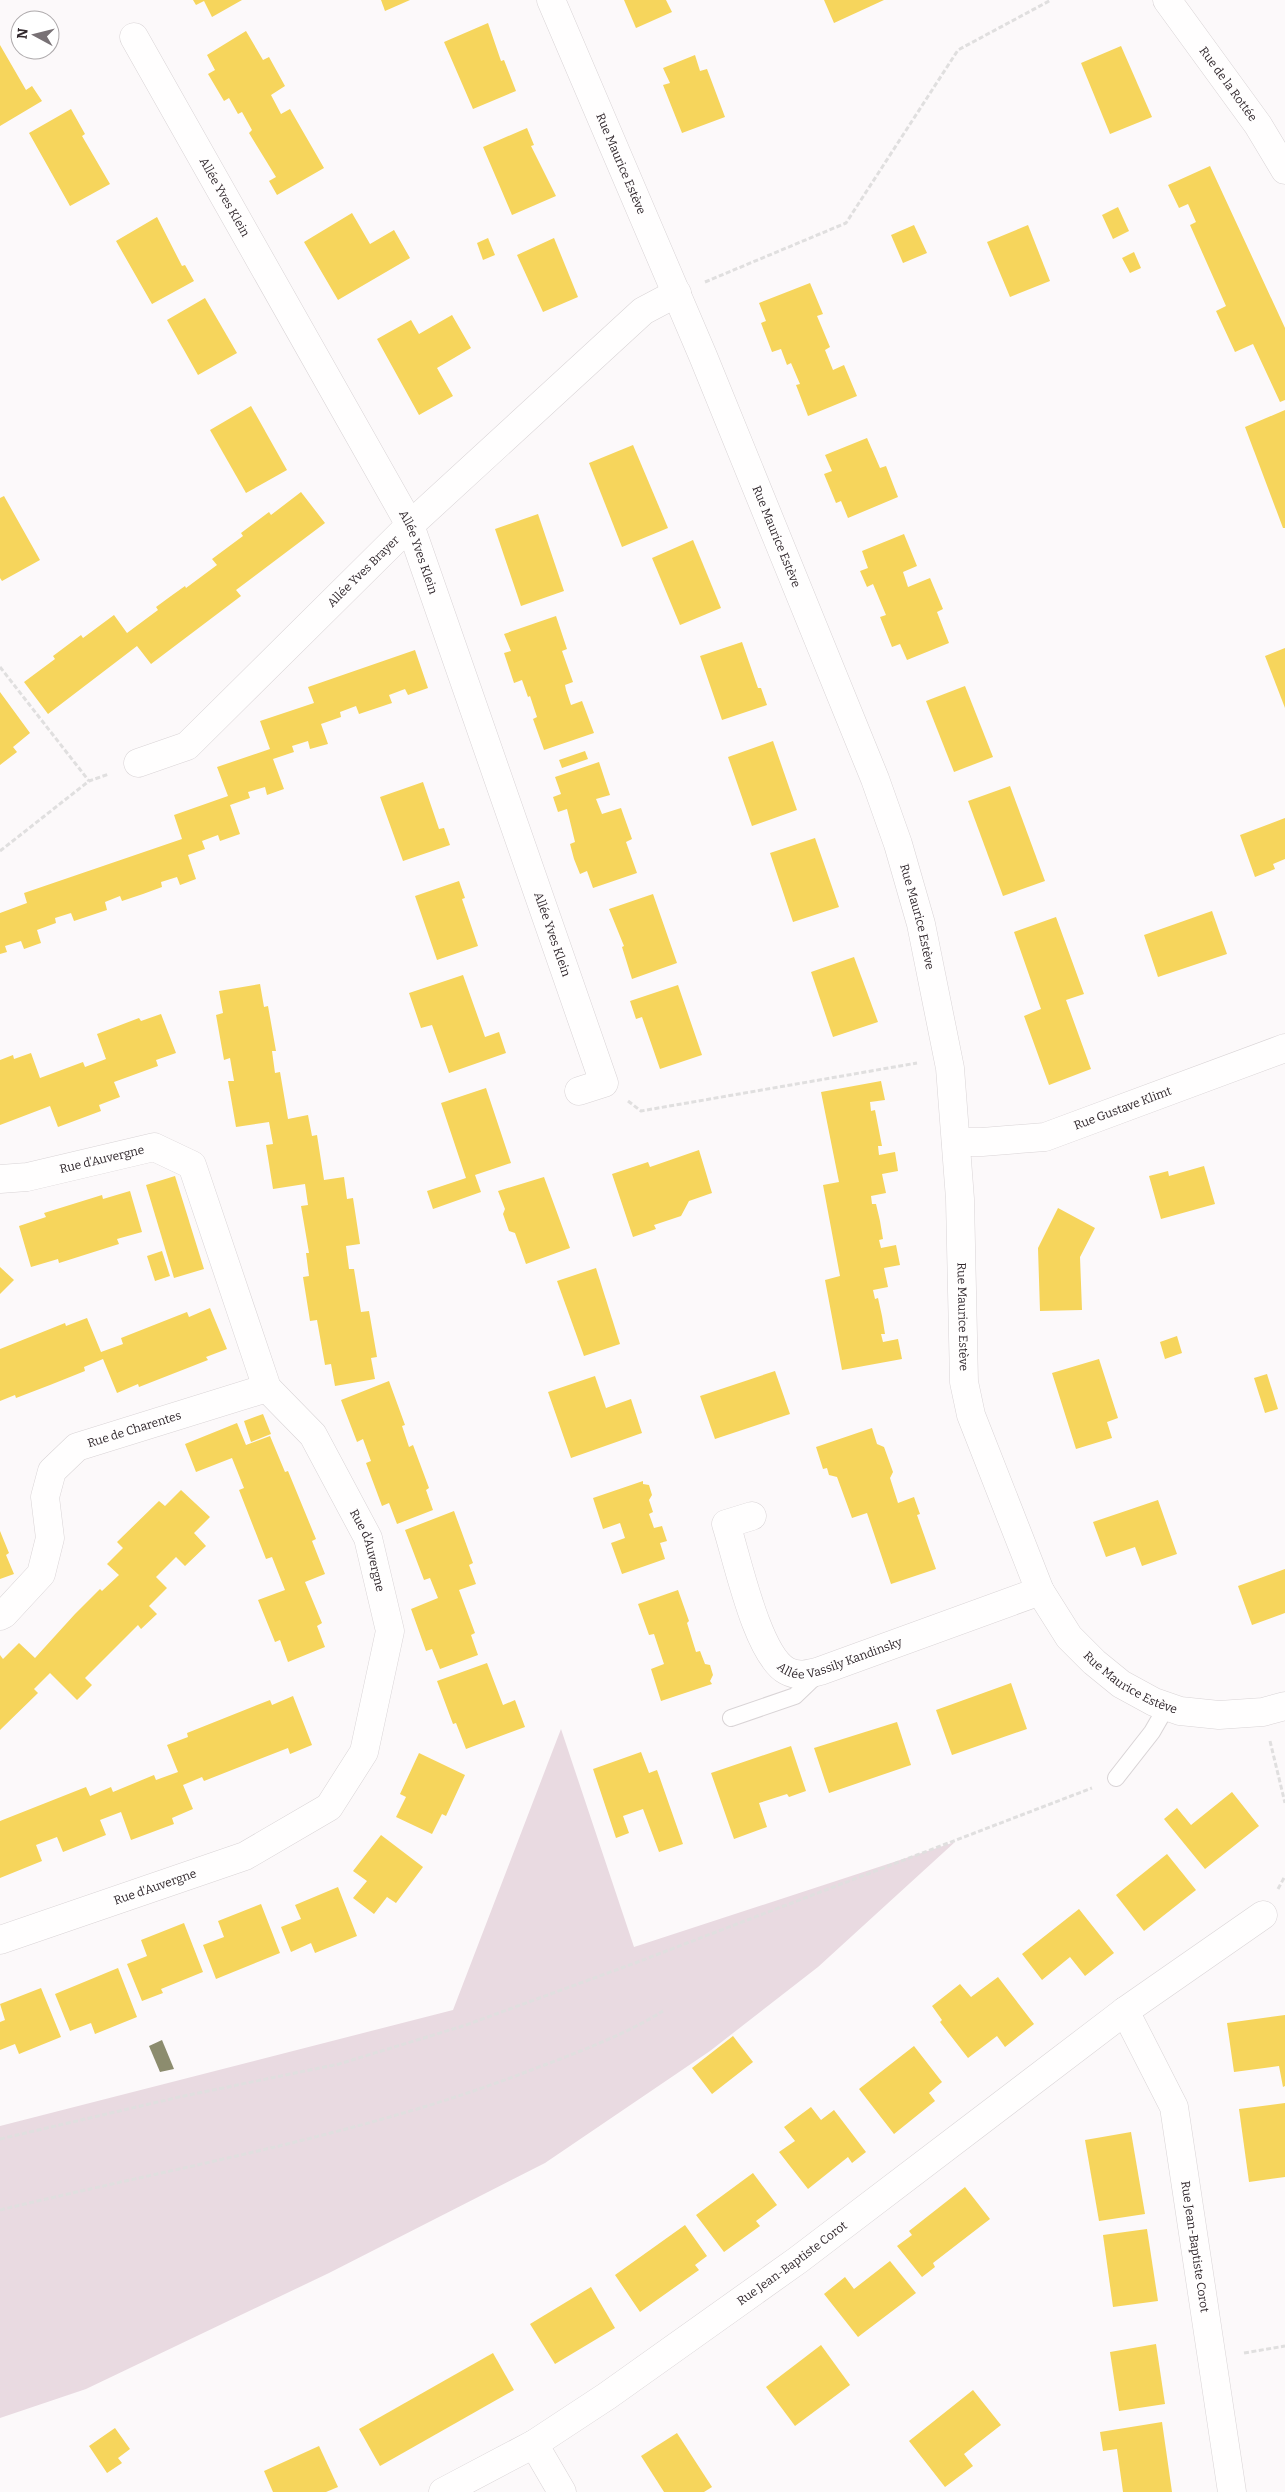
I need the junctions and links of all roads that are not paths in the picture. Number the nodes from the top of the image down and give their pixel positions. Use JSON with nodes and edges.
{"nodes":[{"id":1,"x":551,"y":0,"type":"edge"},
{"id":2,"x":1167,"y":0,"type":"edge"},
{"id":3,"x":134,"y":37,"type":"dead end"},
{"id":4,"x":1285,"y":170,"type":"edge"},
{"id":5,"x":677,"y":293,"type":"junction"},
{"id":6,"x":410,"y":525,"type":"junction"},
{"id":7,"x":138,"y":763,"type":"road end"},
{"id":8,"x":1285,"y":1048,"type":"edge"},
{"id":9,"x":591,"y":1087,"type":"road end"},
{"id":10,"x":956,"y":1142,"type":"junction"},
{"id":11,"x":0,"y":1180,"type":"edge"},
{"id":12,"x":267,"y":1388,"type":"junction"},
{"id":13,"x":752,"y":1516,"type":"dead end"},
{"id":14,"x":1040,"y":1591,"type":"junction"},
{"id":15,"x":0,"y":1616,"type":"edge"},
{"id":16,"x":820,"y":1671,"type":"junction"},
{"id":17,"x":1167,"y":1706,"type":"junction"},
{"id":18,"x":1274,"y":1709,"type":"edge"},
{"id":19,"x":732,"y":1718,"type":"dead end"},
{"id":20,"x":1116,"y":1778,"type":"road end"},
{"id":21,"x":1263,"y":1915,"type":"dead end"},
{"id":22,"x":0,"y":1940,"type":"edge"},
{"id":23,"x":1125,"y":2012,"type":"junction"},
{"id":24,"x":534,"y":2444,"type":"junction"},
{"id":25,"x":443,"y":2492,"type":"edge"},
{"id":26,"x":562,"y":2492,"type":"edge"},
{"id":27,"x":1232,"y":2492,"type":"edge"}],
"edges":[{"from":1,"to":5,"type":"street","name":"Rue Maurice Estève"},
{"from":2,"to":4,"type":"street","name":"Rue de la Rottée"},
{"from":3,"to":6,"type":"street","name":"Allée Yves Klein"},
{"from":5,"to":6,"type":"street","name":"Allée Yves Brayer"},
{"from":5,"to":10,"type":"street","name":"Rue Maurice Estève"},
{"from":6,"to":7,"type":"street","name":"Allée Yves Brayer"},
{"from":6,"to":9,"type":"street","name":"Allée Yves Klein"},
{"from":8,"to":10,"type":"street","name":"Rue Gustave Klimt"},
{"from":10,"to":14,"type":"street","name":"Rue Maurice Estève"},
{"from":11,"to":12,"type":"street","name":"Rue d'Auvergne"},
{"from":12,"to":15,"type":"street","name":"Rue de Charentes"},
{"from":12,"to":22,"type":"street","name":"Rue d'Auvergne"},
{"from":13,"to":16,"type":"street","name":"Allée Vassily Kandinsky"},
{"from":14,"to":16,"type":"street","name":"Allée Vassily Kandinsky"},
{"from":14,"to":17,"type":"street","name":"Rue Maurice Estève"},
{"from":16,"to":19,"type":"lane"},
{"from":17,"to":18,"type":"street","name":"Rue Maurice Estève"},
{"from":17,"to":20,"type":"lane"},
{"from":21,"to":23,"type":"street","name":"Rue Jean-Baptiste Corot"},
{"from":23,"to":24,"type":"street","name":"Rue Jean-Baptiste Corot"},
{"from":23,"to":27,"type":"street","name":"Rue Jean-Baptiste Corot"},
{"from":24,"to":25,"type":"street","name":"Rue Jean-Baptiste Corot"},
{"from":24,"to":26,"type":"street"}]}
